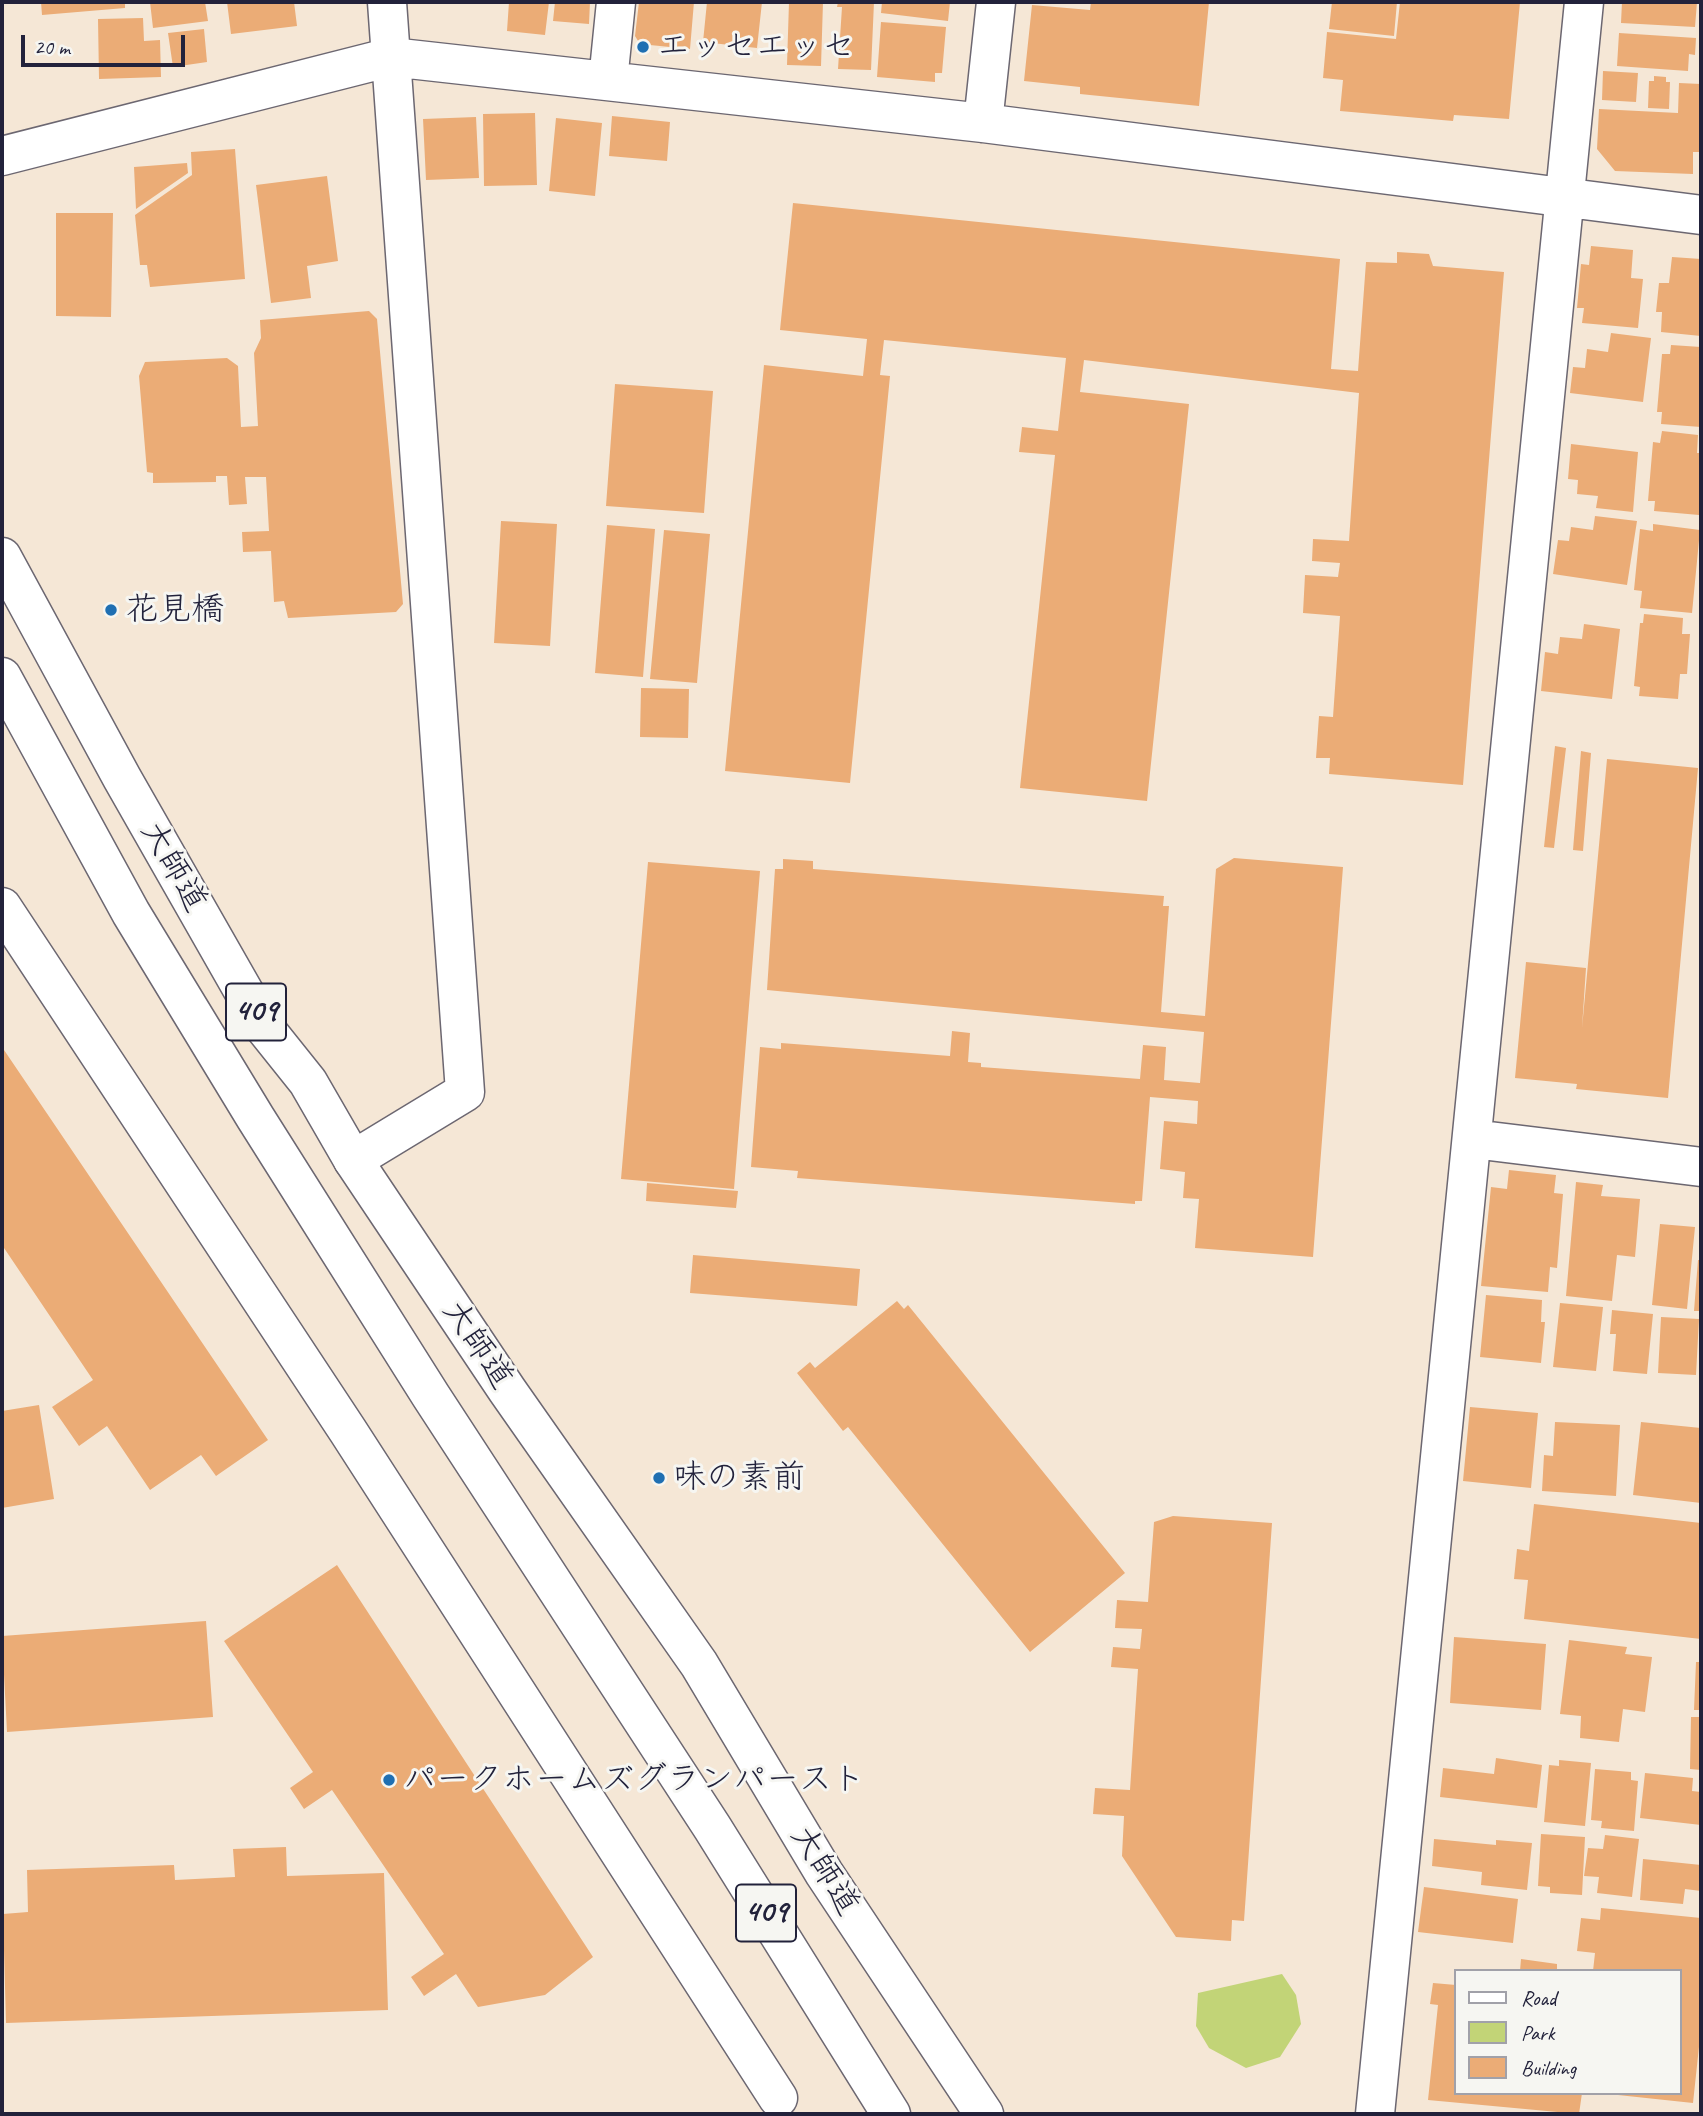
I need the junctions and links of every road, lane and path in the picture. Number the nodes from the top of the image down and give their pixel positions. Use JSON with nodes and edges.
{"nodes":[{"id":1,"x":387,"y":2,"type":"edge"},
{"id":2,"x":616,"y":2,"type":"edge"},
{"id":3,"x":996,"y":2,"type":"edge"},
{"id":4,"x":1584,"y":2,"type":"edge"},
{"id":5,"x":391,"y":57,"type":"junction"},
{"id":6,"x":607,"y":81,"type":"junction"},
{"id":7,"x":983,"y":123,"type":"junction"},
{"id":8,"x":2,"y":156,"type":"edge"},
{"id":9,"x":1566,"y":197,"type":"junction"},
{"id":10,"x":1701,"y":215,"type":"edge"},
{"id":11,"x":2,"y":557,"type":"edge"},
{"id":12,"x":2,"y":677,"type":"edge"},
{"id":13,"x":2,"y":907,"type":"edge"},
{"id":14,"x":1472,"y":1139,"type":"junction"},
{"id":15,"x":354,"y":1160,"type":"junction"},
{"id":16,"x":1701,"y":1167,"type":"edge"},
{"id":17,"x":778,"y":2098,"type":"dead end"},
{"id":18,"x":891,"y":2114,"type":"edge"},
{"id":19,"x":984,"y":2114,"type":"edge"},
{"id":20,"x":1375,"y":2114,"type":"edge"}],
"edges":[{"from":1,"to":5,"type":"main road"},
{"from":2,"to":6,"type":"main road"},
{"from":3,"to":7,"type":"main road"},
{"from":4,"to":9,"type":"main road"},
{"from":5,"to":6,"type":"main road"},
{"from":5,"to":8,"type":"main road"},
{"from":5,"to":15,"type":"main road"},
{"from":6,"to":7,"type":"main road"},
{"from":7,"to":9,"type":"main road"},
{"from":9,"to":10,"type":"main road"},
{"from":9,"to":14,"type":"main road"},
{"from":11,"to":15,"type":"main road","name":"大師道","number":"409"},
{"from":12,"to":18,"type":"main road","name":"大師道","number":"409"},
{"from":13,"to":17,"type":"main road"},
{"from":14,"to":16,"type":"main road"},
{"from":14,"to":20,"type":"main road"},
{"from":15,"to":19,"type":"main road","name":"大師道","number":"409"}]}
